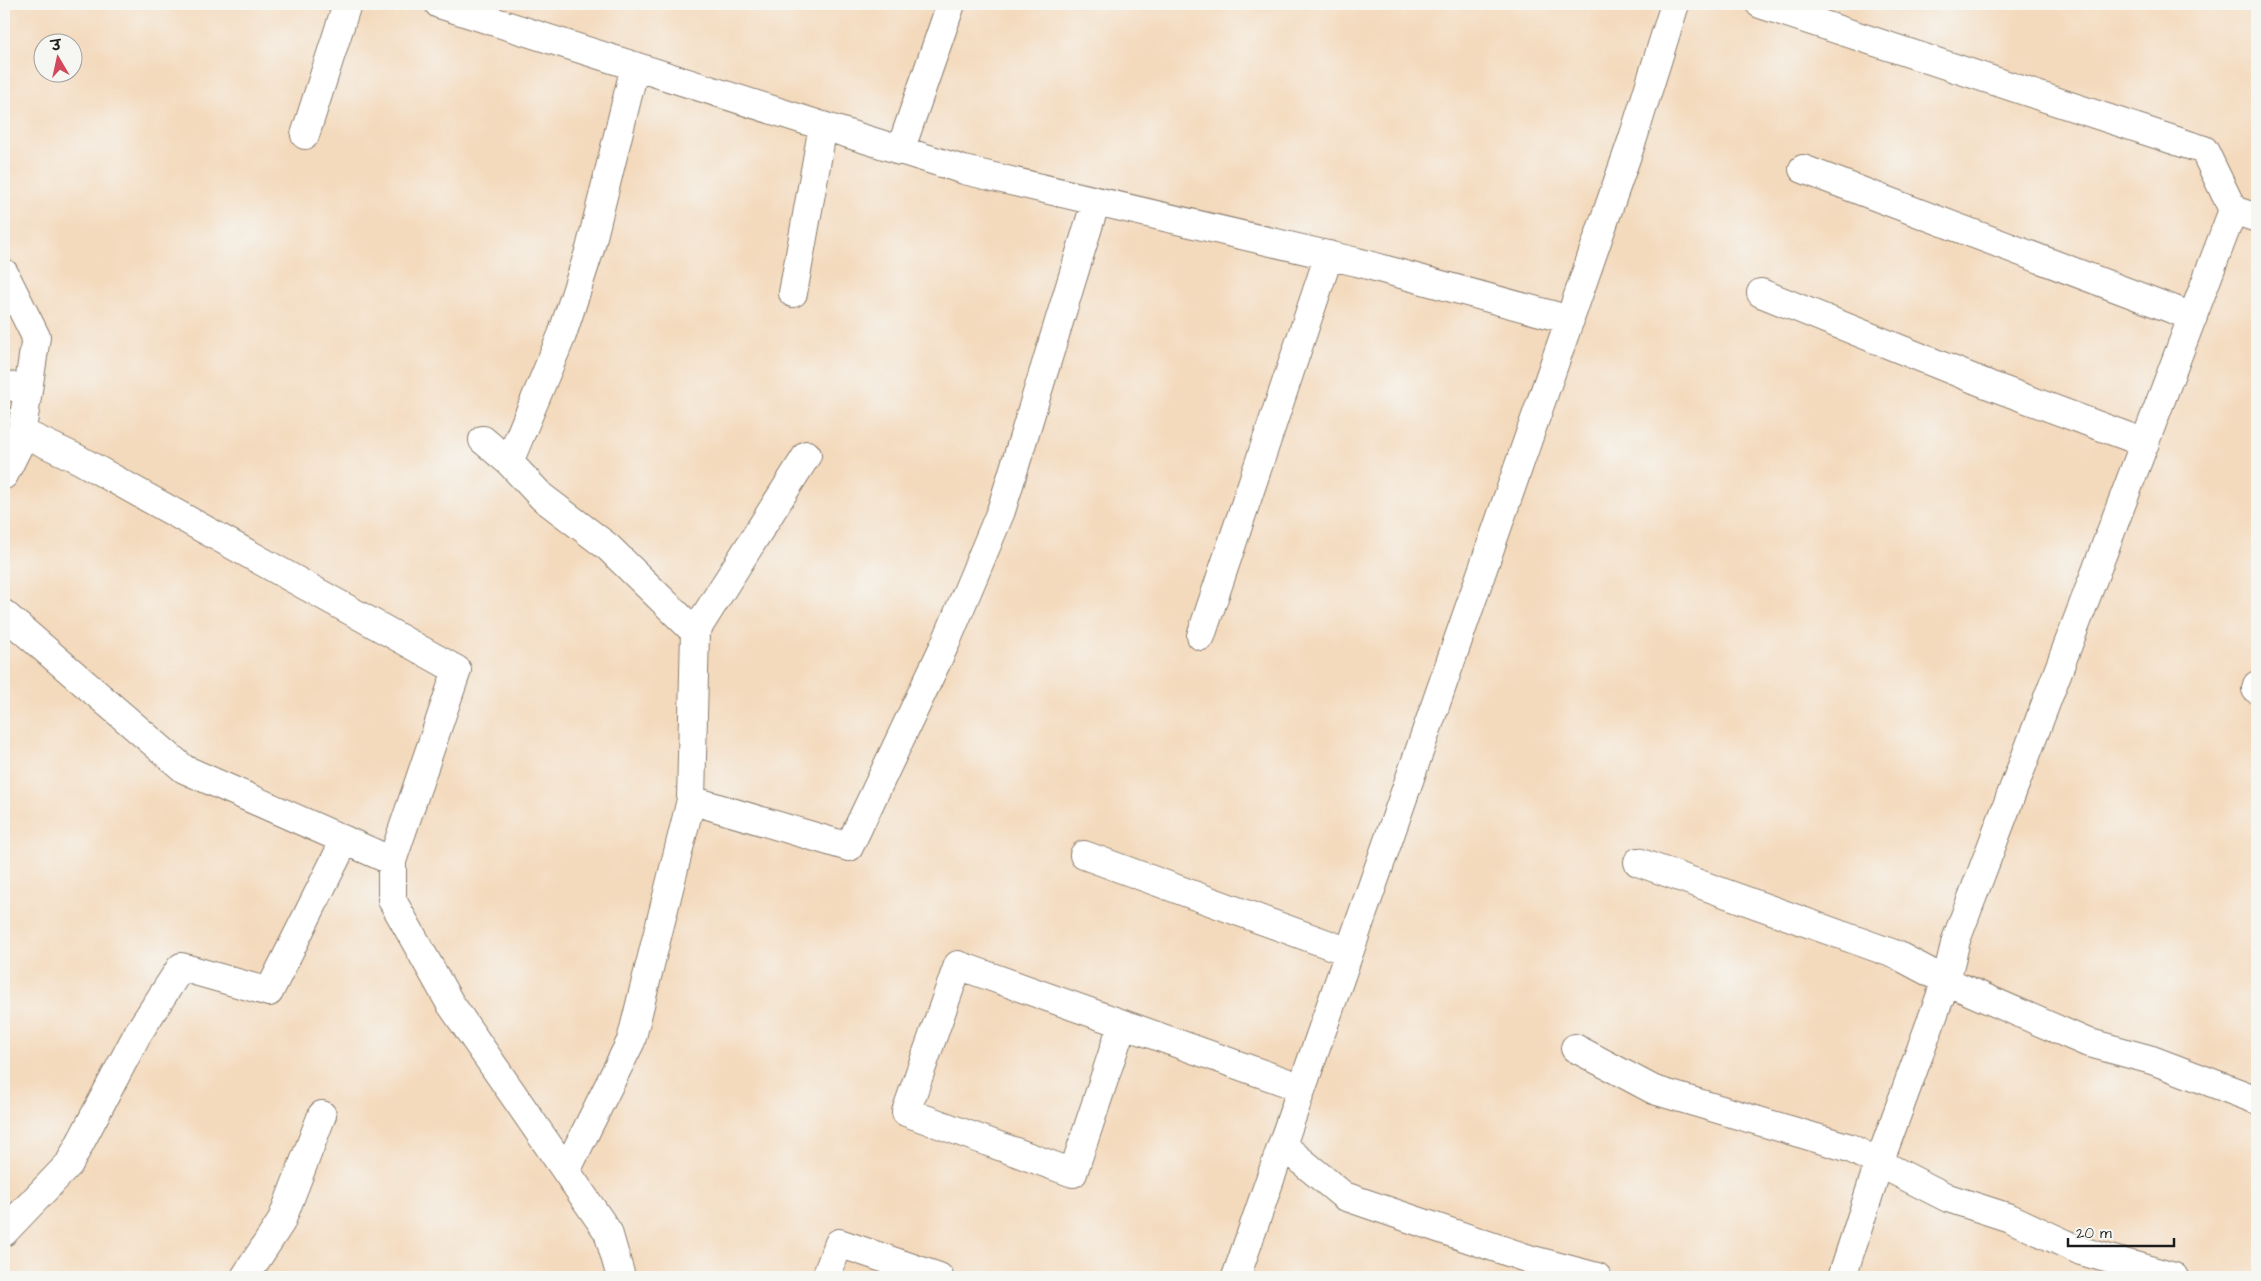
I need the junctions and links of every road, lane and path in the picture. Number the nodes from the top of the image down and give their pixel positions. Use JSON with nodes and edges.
{"nodes":[{"id":1,"x":347,"y":4,"type":"edge"},
{"id":2,"x":439,"y":4,"type":"edge"},
{"id":3,"x":951,"y":4,"type":"edge"},
{"id":4,"x":1675,"y":4,"type":"edge"},
{"id":5,"x":1760,"y":4,"type":"edge"},
{"id":6,"x":635,"y":66,"type":"junction"},
{"id":7,"x":823,"y":126,"type":"junction"},
{"id":8,"x":305,"y":136,"type":"dead end"},
{"id":9,"x":900,"y":151,"type":"junction"},
{"id":10,"x":1803,"y":169,"type":"dead end"},
{"id":11,"x":1096,"y":201,"type":"junction"},
{"id":12,"x":2245,"y":214,"type":"edge"},
{"id":13,"x":1329,"y":255,"type":"junction"},
{"id":14,"x":4,"y":273,"type":"edge"},
{"id":15,"x":792,"y":293,"type":"dead end"},
{"id":16,"x":1761,"y":293,"type":"dead end"},
{"id":17,"x":2193,"y":317,"type":"junction"},
{"id":18,"x":1570,"y":320,"type":"junction"},
{"id":19,"x":16,"y":388,"type":"edge"},
{"id":20,"x":22,"y":432,"type":"junction"},
{"id":21,"x":483,"y":440,"type":"dead end"},
{"id":22,"x":2145,"y":443,"type":"junction"},
{"id":23,"x":807,"y":455,"type":"dead end"},
{"id":24,"x":509,"y":462,"type":"junction"},
{"id":25,"x":4,"y":475,"type":"edge"},
{"id":26,"x":4,"y":614,"type":"edge"},
{"id":27,"x":695,"y":632,"type":"junction"},
{"id":28,"x":1200,"y":636,"type":"dead end"},
{"id":29,"x":691,"y":800,"type":"junction"},
{"id":30,"x":345,"y":840,"type":"junction"},
{"id":31,"x":1084,"y":855,"type":"dead end"},
{"id":32,"x":392,"y":861,"type":"junction"},
{"id":33,"x":1638,"y":862,"type":"dead end"},
{"id":34,"x":1350,"y":952,"type":"junction"},
{"id":35,"x":1946,"y":981,"type":"junction"},
{"id":36,"x":1122,"y":1025,"type":"junction"},
{"id":37,"x":1575,"y":1048,"type":"dead end"},
{"id":38,"x":1302,"y":1088,"type":"junction"},
{"id":39,"x":2257,"y":1100,"type":"edge"},
{"id":40,"x":322,"y":1115,"type":"dead end"},
{"id":41,"x":1282,"y":1145,"type":"junction"},
{"id":42,"x":1879,"y":1163,"type":"junction"},
{"id":43,"x":566,"y":1171,"type":"junction"},
{"id":44,"x":4,"y":1232,"type":"edge"},
{"id":45,"x":245,"y":1277,"type":"edge"},
{"id":46,"x":621,"y":1277,"type":"edge"},
{"id":47,"x":826,"y":1277,"type":"edge"},
{"id":48,"x":939,"y":1277,"type":"edge"},
{"id":49,"x":1236,"y":1277,"type":"edge"},
{"id":50,"x":1597,"y":1277,"type":"edge"},
{"id":51,"x":1842,"y":1277,"type":"edge"},
{"id":52,"x":2174,"y":1277,"type":"edge"}],
"edges":[{"from":1,"to":8,"type":"street"},
{"from":2,"to":6,"type":"street"},
{"from":3,"to":9,"type":"street"},
{"from":4,"to":18,"type":"street"},
{"from":5,"to":12,"type":"street"},
{"from":6,"to":7,"type":"street"},
{"from":6,"to":24,"type":"street"},
{"from":7,"to":9,"type":"street"},
{"from":7,"to":15,"type":"street"},
{"from":9,"to":11,"type":"street"},
{"from":10,"to":17,"type":"street"},
{"from":11,"to":13,"type":"street"},
{"from":11,"to":29,"type":"street"},
{"from":12,"to":17,"type":"street"},
{"from":13,"to":18,"type":"street"},
{"from":13,"to":28,"type":"street"},
{"from":14,"to":19,"type":"street"},
{"from":16,"to":22,"type":"street"},
{"from":17,"to":22,"type":"street"},
{"from":18,"to":34,"type":"street"},
{"from":19,"to":20,"type":"street"},
{"from":20,"to":25,"type":"street"},
{"from":20,"to":32,"type":"street"},
{"from":21,"to":24,"type":"street"},
{"from":22,"to":35,"type":"street"},
{"from":23,"to":27,"type":"street"},
{"from":24,"to":27,"type":"street"},
{"from":26,"to":30,"type":"street"},
{"from":27,"to":29,"type":"street"},
{"from":29,"to":43,"type":"street"},
{"from":30,"to":32,"type":"street"},
{"from":30,"to":44,"type":"street"},
{"from":31,"to":34,"type":"street"},
{"from":32,"to":43,"type":"street"},
{"from":33,"to":35,"type":"street"},
{"from":34,"to":38,"type":"street"},
{"from":35,"to":39,"type":"street"},
{"from":35,"to":42,"type":"street"},
{"from":36,"to":36,"type":"street"},
{"from":36,"to":38,"type":"street"},
{"from":37,"to":42,"type":"street"},
{"from":38,"to":41,"type":"street"},
{"from":40,"to":45,"type":"street"},
{"from":41,"to":49,"type":"street"},
{"from":41,"to":50,"type":"street"},
{"from":42,"to":51,"type":"street"},
{"from":42,"to":52,"type":"street"},
{"from":43,"to":46,"type":"street"},
{"from":47,"to":48,"type":"street"}]}
